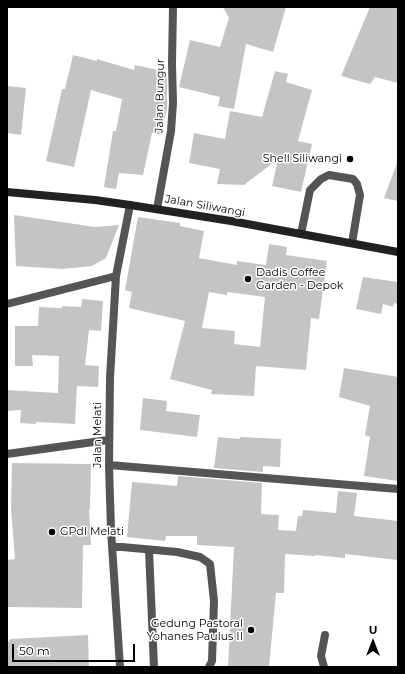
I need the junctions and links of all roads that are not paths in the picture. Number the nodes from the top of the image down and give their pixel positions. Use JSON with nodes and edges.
{"nodes":[{"id":1,"x":173,"y":7,"type":"edge"},
{"id":2,"x":7,"y":192,"type":"edge"},
{"id":3,"x":130,"y":205,"type":"junction"},
{"id":4,"x":157,"y":209,"type":"junction"},
{"id":5,"x":301,"y":234,"type":"junction"},
{"id":6,"x":352,"y":243,"type":"junction"},
{"id":7,"x":398,"y":252,"type":"edge"},
{"id":8,"x":116,"y":276,"type":"junction"},
{"id":9,"x":7,"y":304,"type":"edge"},
{"id":10,"x":108,"y":440,"type":"junction"},
{"id":11,"x":7,"y":454,"type":"edge"},
{"id":12,"x":109,"y":465,"type":"junction"},
{"id":13,"x":398,"y":489,"type":"edge"},
{"id":14,"x":112,"y":547,"type":"junction"},
{"id":15,"x":149,"y":550,"type":"junction"},
{"id":16,"x":325,"y":635,"type":"dead end"},
{"id":17,"x":120,"y":667,"type":"edge"},
{"id":18,"x":154,"y":667,"type":"edge"},
{"id":19,"x":209,"y":667,"type":"edge"},
{"id":20,"x":324,"y":667,"type":"edge"}],
"edges":[{"from":1,"to":4,"type":"street","name":"Jalan Bungur"},
{"from":2,"to":3,"type":"main road","name":"Jalan Siliwangi"},
{"from":3,"to":4,"type":"main road","name":"Jalan Siliwangi"},
{"from":3,"to":8,"type":"street","name":"Jalan Melati"},
{"from":4,"to":5,"type":"main road","name":"Jalan Siliwangi"},
{"from":5,"to":6,"type":"main road","name":"Jalan Siliwangi"},
{"from":5,"to":6,"type":"street"},
{"from":6,"to":7,"type":"main road","name":"Jalan Siliwangi"},
{"from":8,"to":9,"type":"street"},
{"from":8,"to":10,"type":"street","name":"Jalan Melati"},
{"from":10,"to":11,"type":"street"},
{"from":10,"to":12,"type":"street","name":"Jalan Melati"},
{"from":12,"to":13,"type":"street"},
{"from":12,"to":14,"type":"street","name":"Jalan Melati"},
{"from":14,"to":15,"type":"street"},
{"from":14,"to":17,"type":"street","name":"Jalan Melati"},
{"from":15,"to":18,"type":"street"},
{"from":15,"to":19,"type":"street"},
{"from":16,"to":20,"type":"street"}]}
